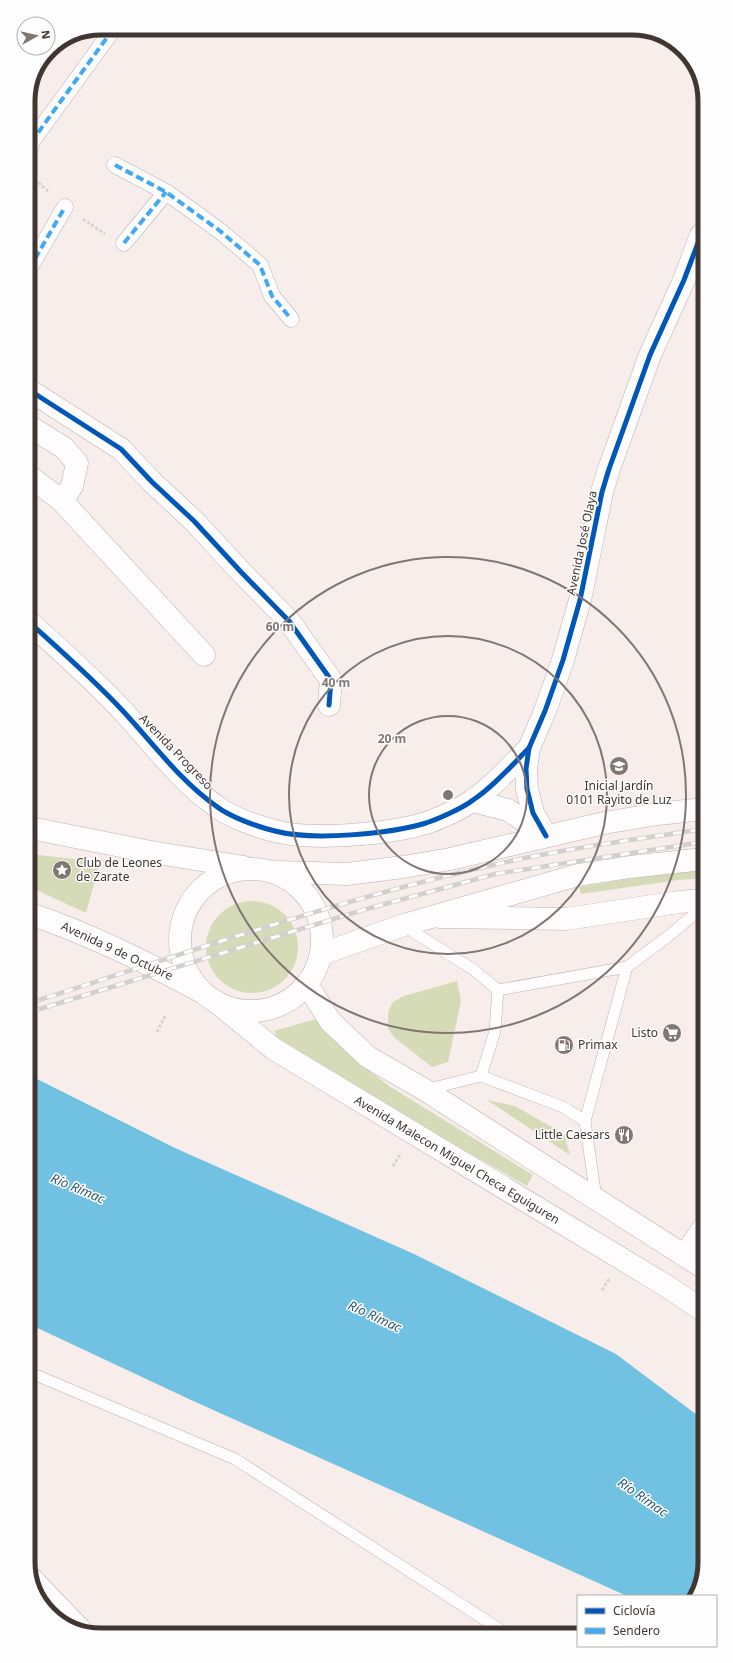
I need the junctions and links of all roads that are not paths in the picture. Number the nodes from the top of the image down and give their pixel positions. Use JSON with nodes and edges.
{"nodes":[{"id":1,"x":109,"y":35,"type":"edge"},
{"id":2,"x":35,"y":137,"type":"edge"},
{"id":3,"x":115,"y":165,"type":"dead end"},
{"id":4,"x":166,"y":192,"type":"junction"},
{"id":5,"x":65,"y":207,"type":"dead end"},
{"id":6,"x":124,"y":243,"type":"dead end"},
{"id":7,"x":698,"y":245,"type":"edge"},
{"id":8,"x":35,"y":259,"type":"edge"},
{"id":9,"x":291,"y":319,"type":"dead end"},
{"id":10,"x":35,"y":394,"type":"edge"},
{"id":11,"x":35,"y":430,"type":"edge"},
{"id":12,"x":35,"y":481,"type":"edge"},
{"id":13,"x":62,"y":501,"type":"junction"},
{"id":14,"x":35,"y":626,"type":"edge"},
{"id":15,"x":204,"y":655,"type":"dead end"},
{"id":16,"x":329,"y":705,"type":"dead end"},
{"id":17,"x":528,"y":748,"type":"junction"},
{"id":18,"x":472,"y":801,"type":"junction"},
{"id":19,"x":698,"y":810,"type":"edge"},
{"id":20,"x":35,"y":829,"type":"edge"},
{"id":21,"x":546,"y":836,"type":"junction"},
{"id":22,"x":698,"y":859,"type":"edge"},
{"id":23,"x":268,"y":871,"type":"junction"},
{"id":24,"x":698,"y":900,"type":"edge"},
{"id":25,"x":698,"y":912,"type":"edge"},
{"id":26,"x":35,"y":916,"type":"edge"},
{"id":27,"x":431,"y":917,"type":"junction"},
{"id":28,"x":404,"y":926,"type":"junction"},
{"id":29,"x":320,"y":954,"type":"junction"},
{"id":30,"x":627,"y":967,"type":"junction"},
{"id":31,"x":307,"y":984,"type":"junction"},
{"id":32,"x":498,"y":990,"type":"junction"},
{"id":33,"x":209,"y":997,"type":"junction"},
{"id":34,"x":481,"y":1076,"type":"junction"},
{"id":35,"x":425,"y":1090,"type":"junction"},
{"id":36,"x":585,"y":1121,"type":"junction"},
{"id":37,"x":596,"y":1199,"type":"junction"},
{"id":38,"x":698,"y":1236,"type":"edge"},
{"id":39,"x":685,"y":1255,"type":"junction"},
{"id":40,"x":698,"y":1264,"type":"edge"},
{"id":41,"x":698,"y":1307,"type":"edge"},
{"id":42,"x":35,"y":1375,"type":"edge"},
{"id":43,"x":41,"y":1588,"type":"edge"},
{"id":44,"x":73,"y":1621,"type":"edge"},
{"id":45,"x":498,"y":1628,"type":"edge"}],
"edges":[{"from":1,"to":2,"type":"street"},
{"from":3,"to":4,"type":"street"},
{"from":4,"to":6,"type":"street"},
{"from":4,"to":9,"type":"street"},
{"from":5,"to":8,"type":"street"},
{"from":7,"to":17,"type":"main road","name":"Avenida José Olaya"},
{"from":10,"to":16,"type":"main road"},
{"from":11,"to":13,"type":"main road"},
{"from":12,"to":13,"type":"main road"},
{"from":13,"to":15,"type":"main road"},
{"from":14,"to":18,"type":"main road","name":"Avenida Progreso"},
{"from":17,"to":18,"type":"main road","name":"Avenida Progreso"},
{"from":17,"to":21,"type":"main road","name":"Avenida José Olaya"},
{"from":18,"to":21,"type":"main road"},
{"from":19,"to":21,"type":"main road"},
{"from":20,"to":23,"type":"main road"},
{"from":21,"to":23,"type":"main road"},
{"from":22,"to":27,"type":"main road"},
{"from":23,"to":29,"type":"main road"},
{"from":23,"to":33,"type":"main road"},
{"from":24,"to":27,"type":"main road"},
{"from":25,"to":30,"type":"lane"},
{"from":26,"to":33,"type":"main road","name":"Avenida 9 de Octubre"},
{"from":27,"to":28,"type":"main road"},
{"from":28,"to":29,"type":"main road"},
{"from":28,"to":32,"type":"lane"},
{"from":29,"to":31,"type":"main road"},
{"from":30,"to":32,"type":"lane"},
{"from":30,"to":36,"type":"lane"},
{"from":31,"to":33,"type":"main road"},
{"from":31,"to":35,"type":"main road"},
{"from":32,"to":34,"type":"lane"},
{"from":33,"to":41,"type":"main road","name":"Avenida Malecon Miguel Checa Eguiguren"},
{"from":34,"to":35,"type":"lane"},
{"from":34,"to":36,"type":"lane"},
{"from":35,"to":37,"type":"main road"},
{"from":36,"to":37,"type":"lane"},
{"from":37,"to":39,"type":"main road"},
{"from":38,"to":39,"type":"main road"},
{"from":39,"to":40,"type":"main road"},
{"from":42,"to":45,"type":"lane"},
{"from":43,"to":44,"type":"main road"}]}
